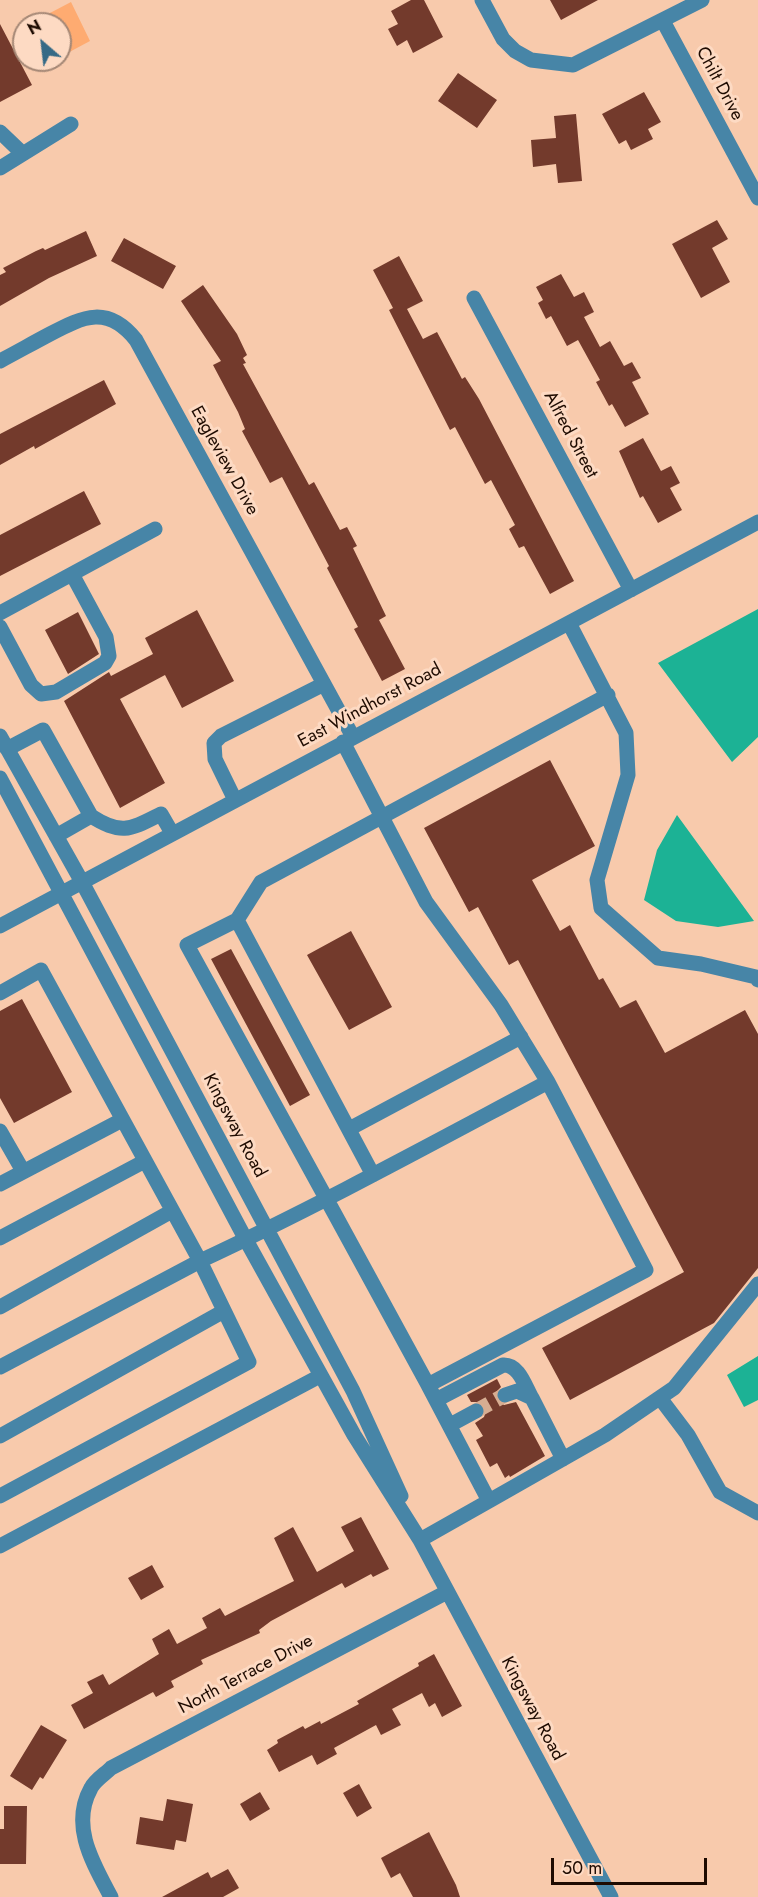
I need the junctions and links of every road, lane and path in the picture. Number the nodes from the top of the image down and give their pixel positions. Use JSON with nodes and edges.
{"nodes":[{"id":1,"x":482,"y":0,"type":"edge"},
{"id":2,"x":702,"y":0,"type":"edge"},
{"id":3,"x":663,"y":21,"type":"junction"},
{"id":4,"x":71,"y":124,"type":"dead end"},
{"id":5,"x":0,"y":132,"type":"edge"},
{"id":6,"x":22,"y":153,"type":"junction"},
{"id":7,"x":0,"y":168,"type":"edge"},
{"id":8,"x":758,"y":198,"type":"edge"},
{"id":9,"x":474,"y":298,"type":"dead end"},
{"id":10,"x":0,"y":361,"type":"edge"},
{"id":11,"x":758,"y":522,"type":"edge"},
{"id":12,"x":155,"y":529,"type":"dead end"},
{"id":13,"x":72,"y":574,"type":"junction"},
{"id":14,"x":631,"y":590,"type":"junction"},
{"id":15,"x":0,"y":613,"type":"edge"},
{"id":16,"x":569,"y":623,"type":"junction"},
{"id":17,"x":0,"y":627,"type":"edge"},
{"id":18,"x":324,"y":684,"type":"junction"},
{"id":19,"x":608,"y":695,"type":"junction"},
{"id":20,"x":348,"y":739,"type":"junction"},
{"id":21,"x":3,"y":742,"type":"edge"},
{"id":22,"x":0,"y":778,"type":"edge"},
{"id":23,"x":235,"y":800,"type":"junction"},
{"id":24,"x":91,"y":816,"type":"junction"},
{"id":25,"x":382,"y":816,"type":"junction"},
{"id":26,"x":172,"y":833,"type":"junction"},
{"id":27,"x":56,"y":836,"type":"junction"},
{"id":28,"x":82,"y":882,"type":"junction"},
{"id":29,"x":61,"y":893,"type":"junction"},
{"id":30,"x":237,"y":920,"type":"junction"},
{"id":31,"x":0,"y":926,"type":"edge"},
{"id":32,"x":758,"y":980,"type":"edge"},
{"id":33,"x":0,"y":993,"type":"edge"},
{"id":34,"x":521,"y":1036,"type":"junction"},
{"id":35,"x":548,"y":1082,"type":"junction"},
{"id":36,"x":122,"y":1120,"type":"junction"},
{"id":37,"x":348,"y":1129,"type":"junction"},
{"id":38,"x":0,"y":1131,"type":"edge"},
{"id":39,"x":145,"y":1161,"type":"junction"},
{"id":40,"x":23,"y":1172,"type":"junction"},
{"id":41,"x":373,"y":1175,"type":"junction"},
{"id":42,"x":0,"y":1184,"type":"edge"},
{"id":43,"x":327,"y":1199,"type":"junction"},
{"id":44,"x":172,"y":1211,"type":"junction"},
{"id":45,"x":266,"y":1230,"type":"junction"},
{"id":46,"x":0,"y":1238,"type":"edge"},
{"id":47,"x":246,"y":1240,"type":"junction"},
{"id":48,"x":200,"y":1261,"type":"junction"},
{"id":49,"x":758,"y":1284,"type":"edge"},
{"id":50,"x":0,"y":1307,"type":"edge"},
{"id":51,"x":224,"y":1311,"type":"junction"},
{"id":52,"x":0,"y":1367,"type":"edge"},
{"id":53,"x":320,"y":1376,"type":"junction"},
{"id":54,"x":428,"y":1385,"type":"junction"},
{"id":55,"x":505,"y":1395,"type":"tunnel mouth"},
{"id":56,"x":532,"y":1398,"type":"junction"},
{"id":57,"x":660,"y":1398,"type":"junction"},
{"id":58,"x":436,"y":1400,"type":"junction"},
{"id":59,"x":476,"y":1411,"type":"tunnel mouth"},
{"id":60,"x":450,"y":1425,"type":"junction"},
{"id":61,"x":0,"y":1437,"type":"edge"},
{"id":62,"x":563,"y":1459,"type":"junction"},
{"id":63,"x":0,"y":1496,"type":"edge"},
{"id":64,"x":489,"y":1501,"type":"junction"},
{"id":65,"x":758,"y":1513,"type":"edge"},
{"id":66,"x":420,"y":1540,"type":"junction"},
{"id":67,"x":0,"y":1546,"type":"edge"},
{"id":68,"x":447,"y":1592,"type":"junction"},
{"id":69,"x":111,"y":1897,"type":"edge"},
{"id":70,"x":611,"y":1897,"type":"edge"}],
"edges":[{"from":1,"to":3,"type":"street"},
{"from":2,"to":3,"type":"street"},
{"from":3,"to":8,"type":"street","name":"Chilt Drive"},
{"from":4,"to":6,"type":"street"},
{"from":5,"to":6,"type":"street"},
{"from":6,"to":7,"type":"street"},
{"from":9,"to":14,"type":"street","name":"Alfred Street"},
{"from":10,"to":18,"type":"street","name":"Eagleview Drive"},
{"from":11,"to":14,"type":"street","name":"East Windhorst Road"},
{"from":12,"to":13,"type":"street"},
{"from":13,"to":15,"type":"street"},
{"from":13,"to":17,"type":"street"},
{"from":14,"to":16,"type":"street","name":"East Windhorst Road"},
{"from":16,"to":19,"type":"street"},
{"from":16,"to":20,"type":"street","name":"East Windhorst Road"},
{"from":18,"to":20,"type":"street","name":"Eagleview Drive"},
{"from":18,"to":23,"type":"street"},
{"from":19,"to":25,"type":"street"},
{"from":19,"to":32,"type":"street"},
{"from":20,"to":23,"type":"street","name":"East Windhorst Road"},
{"from":20,"to":25,"type":"street","name":"Eagleview Drive"},
{"from":21,"to":24,"type":"street"},
{"from":21,"to":27,"type":"street","name":"Kingsway Road"},
{"from":22,"to":29,"type":"street","name":"Kingsway Road"},
{"from":23,"to":26,"type":"street","name":"East Windhorst Road"},
{"from":24,"to":26,"type":"street"},
{"from":24,"to":27,"type":"street"},
{"from":25,"to":30,"type":"street"},
{"from":25,"to":34,"type":"street","name":"Eagleview Drive"},
{"from":26,"to":28,"type":"street","name":"East Windhorst Road"},
{"from":27,"to":28,"type":"street","name":"Kingsway Road"},
{"from":28,"to":29,"type":"street","name":"East Windhorst Road"},
{"from":28,"to":45,"type":"street","name":"Kingsway Road"},
{"from":29,"to":31,"type":"street","name":"East Windhorst Road"},
{"from":29,"to":47,"type":"street","name":"Kingsway Road"},
{"from":30,"to":37,"type":"street"},
{"from":30,"to":43,"type":"street"},
{"from":33,"to":36,"type":"street"},
{"from":34,"to":35,"type":"street","name":"Eagleview Drive"},
{"from":34,"to":37,"type":"street"},
{"from":35,"to":41,"type":"street"},
{"from":35,"to":54,"type":"street","name":"Eagleview Drive"},
{"from":36,"to":39,"type":"street"},
{"from":36,"to":40,"type":"street"},
{"from":37,"to":41,"type":"street"},
{"from":38,"to":40,"type":"street"},
{"from":39,"to":44,"type":"street"},
{"from":39,"to":46,"type":"street"},
{"from":40,"to":42,"type":"street"},
{"from":41,"to":43,"type":"street"},
{"from":43,"to":45,"type":"street"},
{"from":43,"to":54,"type":"street"},
{"from":44,"to":48,"type":"street"},
{"from":44,"to":50,"type":"street"},
{"from":45,"to":47,"type":"street"},
{"from":45,"to":66,"type":"street","name":"Kingsway Road"},
{"from":47,"to":48,"type":"street"},
{"from":47,"to":53,"type":"street","name":"Kingsway Road"},
{"from":48,"to":51,"type":"street"},
{"from":48,"to":52,"type":"street"},
{"from":49,"to":57,"type":"street"},
{"from":51,"to":61,"type":"street"},
{"from":51,"to":63,"type":"street"},
{"from":53,"to":66,"type":"street","name":"Kingsway Road"},
{"from":53,"to":67,"type":"street"},
{"from":54,"to":58,"type":"street"},
{"from":55,"to":56,"type":"street"},
{"from":56,"to":58,"type":"street"},
{"from":56,"to":62,"type":"street"},
{"from":57,"to":62,"type":"street"},
{"from":57,"to":65,"type":"street"},
{"from":58,"to":60,"type":"street"},
{"from":59,"to":60,"type":"street"},
{"from":60,"to":64,"type":"street"},
{"from":62,"to":64,"type":"street"},
{"from":64,"to":66,"type":"street"},
{"from":66,"to":68,"type":"street","name":"Kingsway Road"},
{"from":68,"to":69,"type":"street","name":"North Terrace Drive"},
{"from":68,"to":70,"type":"street","name":"Kingsway Road"}]}
